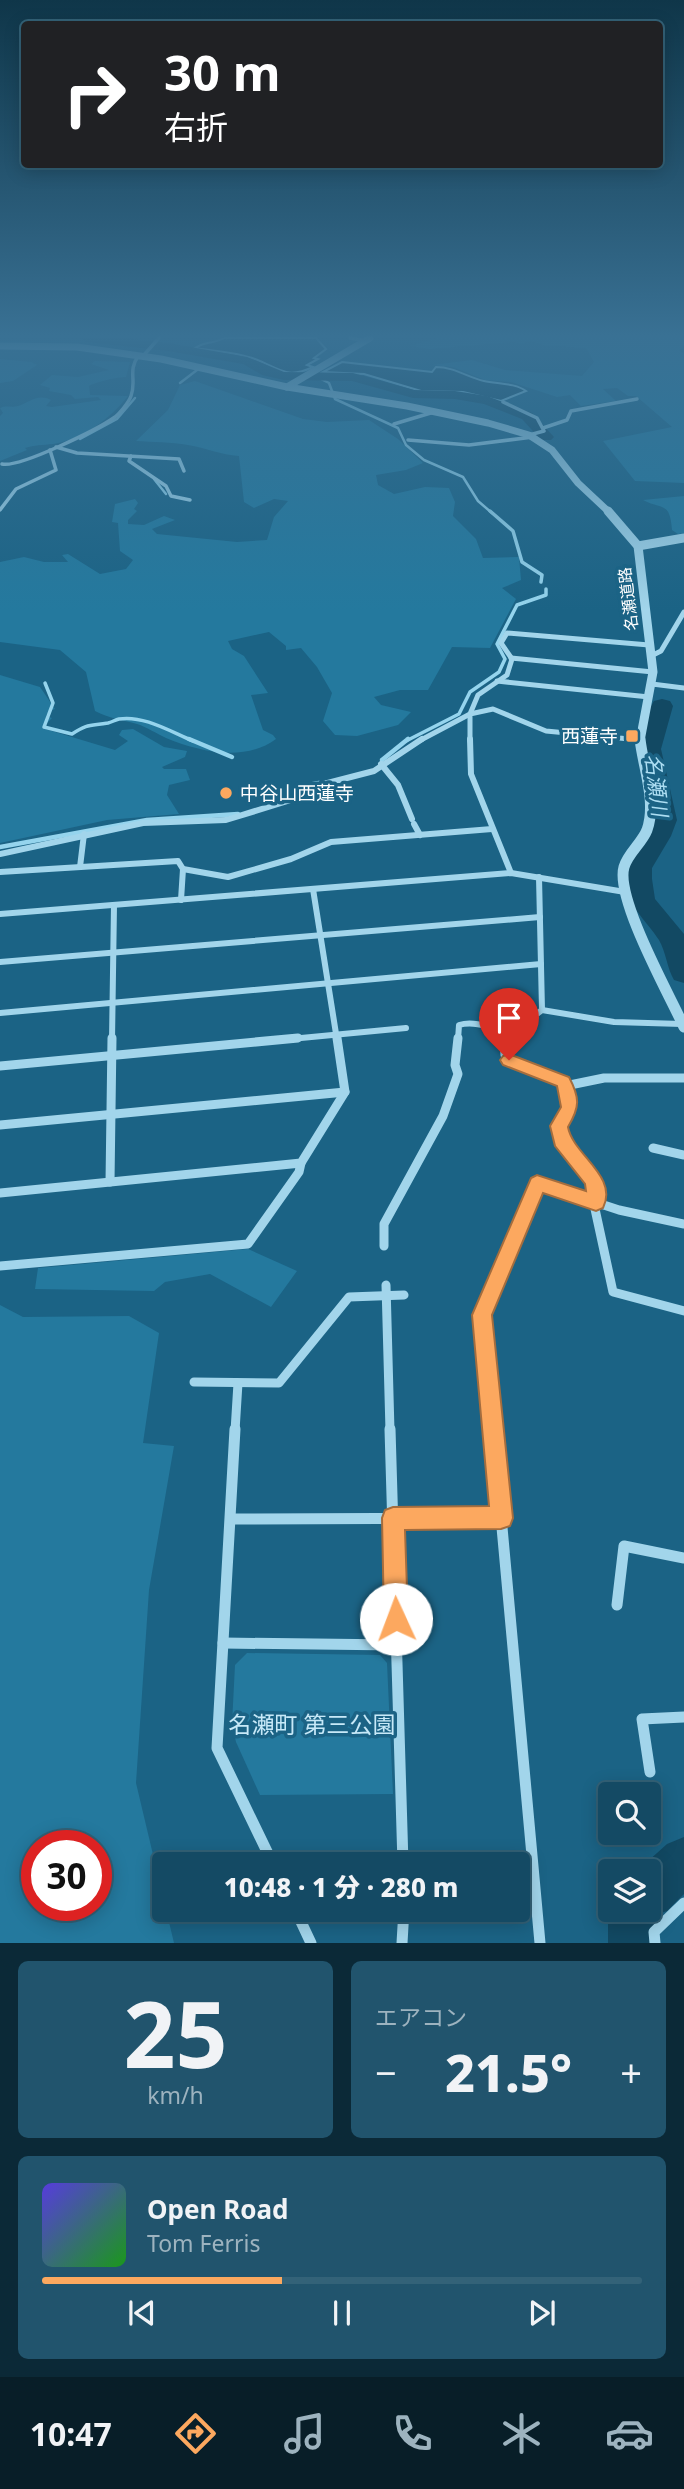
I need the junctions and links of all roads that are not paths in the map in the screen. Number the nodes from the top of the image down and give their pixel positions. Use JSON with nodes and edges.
{"nodes":[{"id":1,"x":96,"y":429,"type":"edge"},
{"id":2,"x":507,"y":429,"type":"edge"},
{"id":3,"x":547,"y":429,"type":"edge"},
{"id":4,"x":543,"y":430,"type":"joint"},
{"id":5,"x":533,"y":435,"type":"junction"},
{"id":6,"x":408,"y":440,"type":"dead end"},
{"id":7,"x":56,"y":447,"type":"junction"},
{"id":8,"x":50,"y":450,"type":"junction"},
{"id":9,"x":131,"y":456,"type":"junction"},
{"id":10,"x":2,"y":464,"type":"dead end"},
{"id":11,"x":184,"y":471,"type":"dead end"},
{"id":12,"x":190,"y":500,"type":"dead end"},
{"id":13,"x":0,"y":510,"type":"edge"},
{"id":14,"x":684,"y":538,"type":"edge"},
{"id":15,"x":638,"y":545,"type":"junction"},
{"id":16,"x":684,"y":612,"type":"edge"},
{"id":17,"x":650,"y":650,"type":"junction"},
{"id":18,"x":511,"y":658,"type":"junction"},
{"id":19,"x":652,"y":678,"type":"junction"},
{"id":20,"x":496,"y":681,"type":"junction"},
{"id":21,"x":684,"y":688,"type":"edge"},
{"id":22,"x":649,"y":697,"type":"junction"},
{"id":23,"x":470,"y":714,"type":"junction"},
{"id":24,"x":640,"y":740,"type":"junction"},
{"id":25,"x":381,"y":764,"type":"junction"},
{"id":26,"x":492,"y":829,"type":"junction"},
{"id":27,"x":84,"y":834,"type":"junction"},
{"id":28,"x":420,"y":835,"type":"junction"},
{"id":29,"x":0,"y":854,"type":"edge"},
{"id":30,"x":80,"y":867,"type":"junction"},
{"id":31,"x":183,"y":869,"type":"junction"},
{"id":32,"x":0,"y":873,"type":"edge"},
{"id":33,"x":511,"y":873,"type":"junction"},
{"id":34,"x":539,"y":877,"type":"junction"},
{"id":35,"x":313,"y":889,"type":"junction"},
{"id":36,"x":625,"y":892,"type":"junction"},
{"id":37,"x":180,"y":900,"type":"junction"},
{"id":38,"x":114,"y":905,"type":"junction"},
{"id":39,"x":0,"y":914,"type":"edge"},
{"id":40,"x":540,"y":917,"type":"junction"},
{"id":41,"x":320,"y":935,"type":"junction"},
{"id":42,"x":113,"y":953,"type":"junction"},
{"id":43,"x":0,"y":962,"type":"edge"},
{"id":44,"x":541,"y":964,"type":"junction"},
{"id":45,"x":328,"y":984,"type":"junction"},
{"id":46,"x":112,"y":1003,"type":"junction"},
{"id":47,"x":542,"y":1010,"type":"junction"},
{"id":48,"x":0,"y":1013,"type":"edge"},
{"id":49,"x":683,"y":1026,"type":"edge"},
{"id":50,"x":406,"y":1028,"type":"dead end"},
{"id":51,"x":504,"y":1029,"type":"junction"},
{"id":52,"x":336,"y":1035,"type":"junction"},
{"id":53,"x":111,"y":1056,"type":"junction"},
{"id":54,"x":0,"y":1066,"type":"edge"},
{"id":55,"x":684,"y":1078,"type":"edge"},
{"id":56,"x":565,"y":1086,"type":"junction"},
{"id":57,"x":345,"y":1092,"type":"junction"},
{"id":58,"x":111,"y":1115,"type":"junction"},
{"id":59,"x":0,"y":1125,"type":"edge"},
{"id":60,"x":653,"y":1148,"type":"dead end"},
{"id":61,"x":684,"y":1154,"type":"edge"},
{"id":62,"x":301,"y":1163,"type":"junction"},
{"id":63,"x":110,"y":1182,"type":"junction"},
{"id":64,"x":0,"y":1192,"type":"edge"},
{"id":65,"x":596,"y":1203,"type":"junction"},
{"id":66,"x":684,"y":1224,"type":"edge"},
{"id":67,"x":384,"y":1246,"type":"dead end"},
{"id":68,"x":0,"y":1266,"type":"edge"},
{"id":69,"x":386,"y":1290,"type":"junction"},
{"id":70,"x":404,"y":1295,"type":"dead end"},
{"id":71,"x":684,"y":1311,"type":"edge"},
{"id":72,"x":194,"y":1382,"type":"dead end"},
{"id":73,"x":238,"y":1383,"type":"junction"},
{"id":74,"x":393,"y":1518,"type":"junction"},
{"id":75,"x":501,"y":1518,"type":"junction"},
{"id":76,"x":230,"y":1519,"type":"junction"},
{"id":77,"x":684,"y":1558,"type":"edge"},
{"id":78,"x":617,"y":1605,"type":"dead end"},
{"id":79,"x":223,"y":1643,"type":"junction"},
{"id":80,"x":397,"y":1645,"type":"junction"},
{"id":81,"x":684,"y":1717,"type":"edge"},
{"id":82,"x":650,"y":1772,"type":"dead end"},
{"id":83,"x":267,"y":1852,"type":"edge"},
{"id":84,"x":403,"y":1852,"type":"edge"},
{"id":85,"x":684,"y":1903,"type":"edge"},
{"id":86,"x":301,"y":1922,"type":"edge"},
{"id":87,"x":403,"y":1922,"type":"edge"},
{"id":88,"x":311,"y":1943,"type":"edge"},
{"id":89,"x":402,"y":1943,"type":"edge"},
{"id":90,"x":540,"y":1943,"type":"edge"},
{"id":91,"x":655,"y":1943,"type":"edge"}],
"edges":[{"from":1,"to":7,"type":"street"},
{"from":2,"to":5,"type":"street","name":"名瀬道路"},
{"from":3,"to":4,"type":"street"},
{"from":4,"to":5,"type":"street"},
{"from":5,"to":6,"type":"street"},
{"from":5,"to":15,"type":"street","name":"名瀬道路"},
{"from":7,"to":8,"type":"street"},
{"from":7,"to":9,"type":"street"},
{"from":8,"to":10,"type":"street"},
{"from":8,"to":13,"type":"street"},
{"from":9,"to":11,"type":"street"},
{"from":9,"to":12,"type":"street"},
{"from":14,"to":15,"type":"street"},
{"from":15,"to":17,"type":"street","name":"名瀬道路"},
{"from":16,"to":17,"type":"street"},
{"from":17,"to":18,"type":"street"},
{"from":17,"to":19,"type":"street","name":"名瀬道路"},
{"from":18,"to":19,"type":"street"},
{"from":18,"to":20,"type":"street"},
{"from":19,"to":21,"type":"street"},
{"from":19,"to":22,"type":"street","name":"名瀬道路"},
{"from":20,"to":22,"type":"street"},
{"from":20,"to":23,"type":"street"},
{"from":22,"to":24,"type":"street","name":"名瀬道路"},
{"from":23,"to":24,"type":"street"},
{"from":23,"to":25,"type":"street"},
{"from":23,"to":26,"type":"street"},
{"from":24,"to":36,"type":"street","name":"名瀬道路"},
{"from":25,"to":27,"type":"street"},
{"from":25,"to":28,"type":"street"},
{"from":26,"to":28,"type":"street"},
{"from":26,"to":33,"type":"street"},
{"from":27,"to":29,"type":"street"},
{"from":27,"to":30,"type":"street"},
{"from":28,"to":31,"type":"street"},
{"from":30,"to":31,"type":"street"},
{"from":30,"to":32,"type":"street"},
{"from":31,"to":37,"type":"street"},
{"from":33,"to":34,"type":"street"},
{"from":33,"to":35,"type":"street"},
{"from":34,"to":36,"type":"street"},
{"from":34,"to":40,"type":"street"},
{"from":35,"to":37,"type":"street"},
{"from":35,"to":41,"type":"street"},
{"from":36,"to":49,"type":"street","name":"名瀬道路"},
{"from":37,"to":38,"type":"street"},
{"from":38,"to":39,"type":"street"},
{"from":38,"to":42,"type":"street"},
{"from":40,"to":41,"type":"street"},
{"from":40,"to":44,"type":"street"},
{"from":41,"to":42,"type":"street"},
{"from":41,"to":45,"type":"street"},
{"from":42,"to":43,"type":"street"},
{"from":42,"to":46,"type":"street"},
{"from":44,"to":45,"type":"street"},
{"from":44,"to":47,"type":"street"},
{"from":45,"to":46,"type":"street"},
{"from":45,"to":52,"type":"street"},
{"from":46,"to":48,"type":"street"},
{"from":46,"to":53,"type":"street"},
{"from":47,"to":49,"type":"street"},
{"from":47,"to":51,"type":"street"},
{"from":50,"to":52,"type":"street"},
{"from":51,"to":56,"type":"street"},
{"from":51,"to":67,"type":"street"},
{"from":52,"to":53,"type":"street"},
{"from":52,"to":57,"type":"street"},
{"from":53,"to":54,"type":"street"},
{"from":53,"to":58,"type":"street"},
{"from":55,"to":56,"type":"street"},
{"from":56,"to":65,"type":"street"},
{"from":57,"to":58,"type":"street"},
{"from":57,"to":62,"type":"street"},
{"from":58,"to":59,"type":"street"},
{"from":58,"to":63,"type":"street"},
{"from":60,"to":61,"type":"street"},
{"from":62,"to":63,"type":"street"},
{"from":62,"to":68,"type":"street"},
{"from":63,"to":64,"type":"street"},
{"from":65,"to":66,"type":"street"},
{"from":65,"to":71,"type":"street"},
{"from":65,"to":75,"type":"street"},
{"from":69,"to":70,"type":"street"},
{"from":69,"to":73,"type":"street"},
{"from":69,"to":74,"type":"street"},
{"from":72,"to":73,"type":"street"},
{"from":73,"to":76,"type":"street"},
{"from":74,"to":75,"type":"street"},
{"from":74,"to":76,"type":"street"},
{"from":74,"to":80,"type":"street"},
{"from":75,"to":90,"type":"street"},
{"from":76,"to":79,"type":"street"},
{"from":77,"to":78,"type":"street"},
{"from":79,"to":80,"type":"street"},
{"from":79,"to":83,"type":"street"},
{"from":80,"to":84,"type":"street"},
{"from":81,"to":82,"type":"street"},
{"from":85,"to":91,"type":"street"},
{"from":86,"to":88,"type":"street"},
{"from":87,"to":89,"type":"street"}]}
